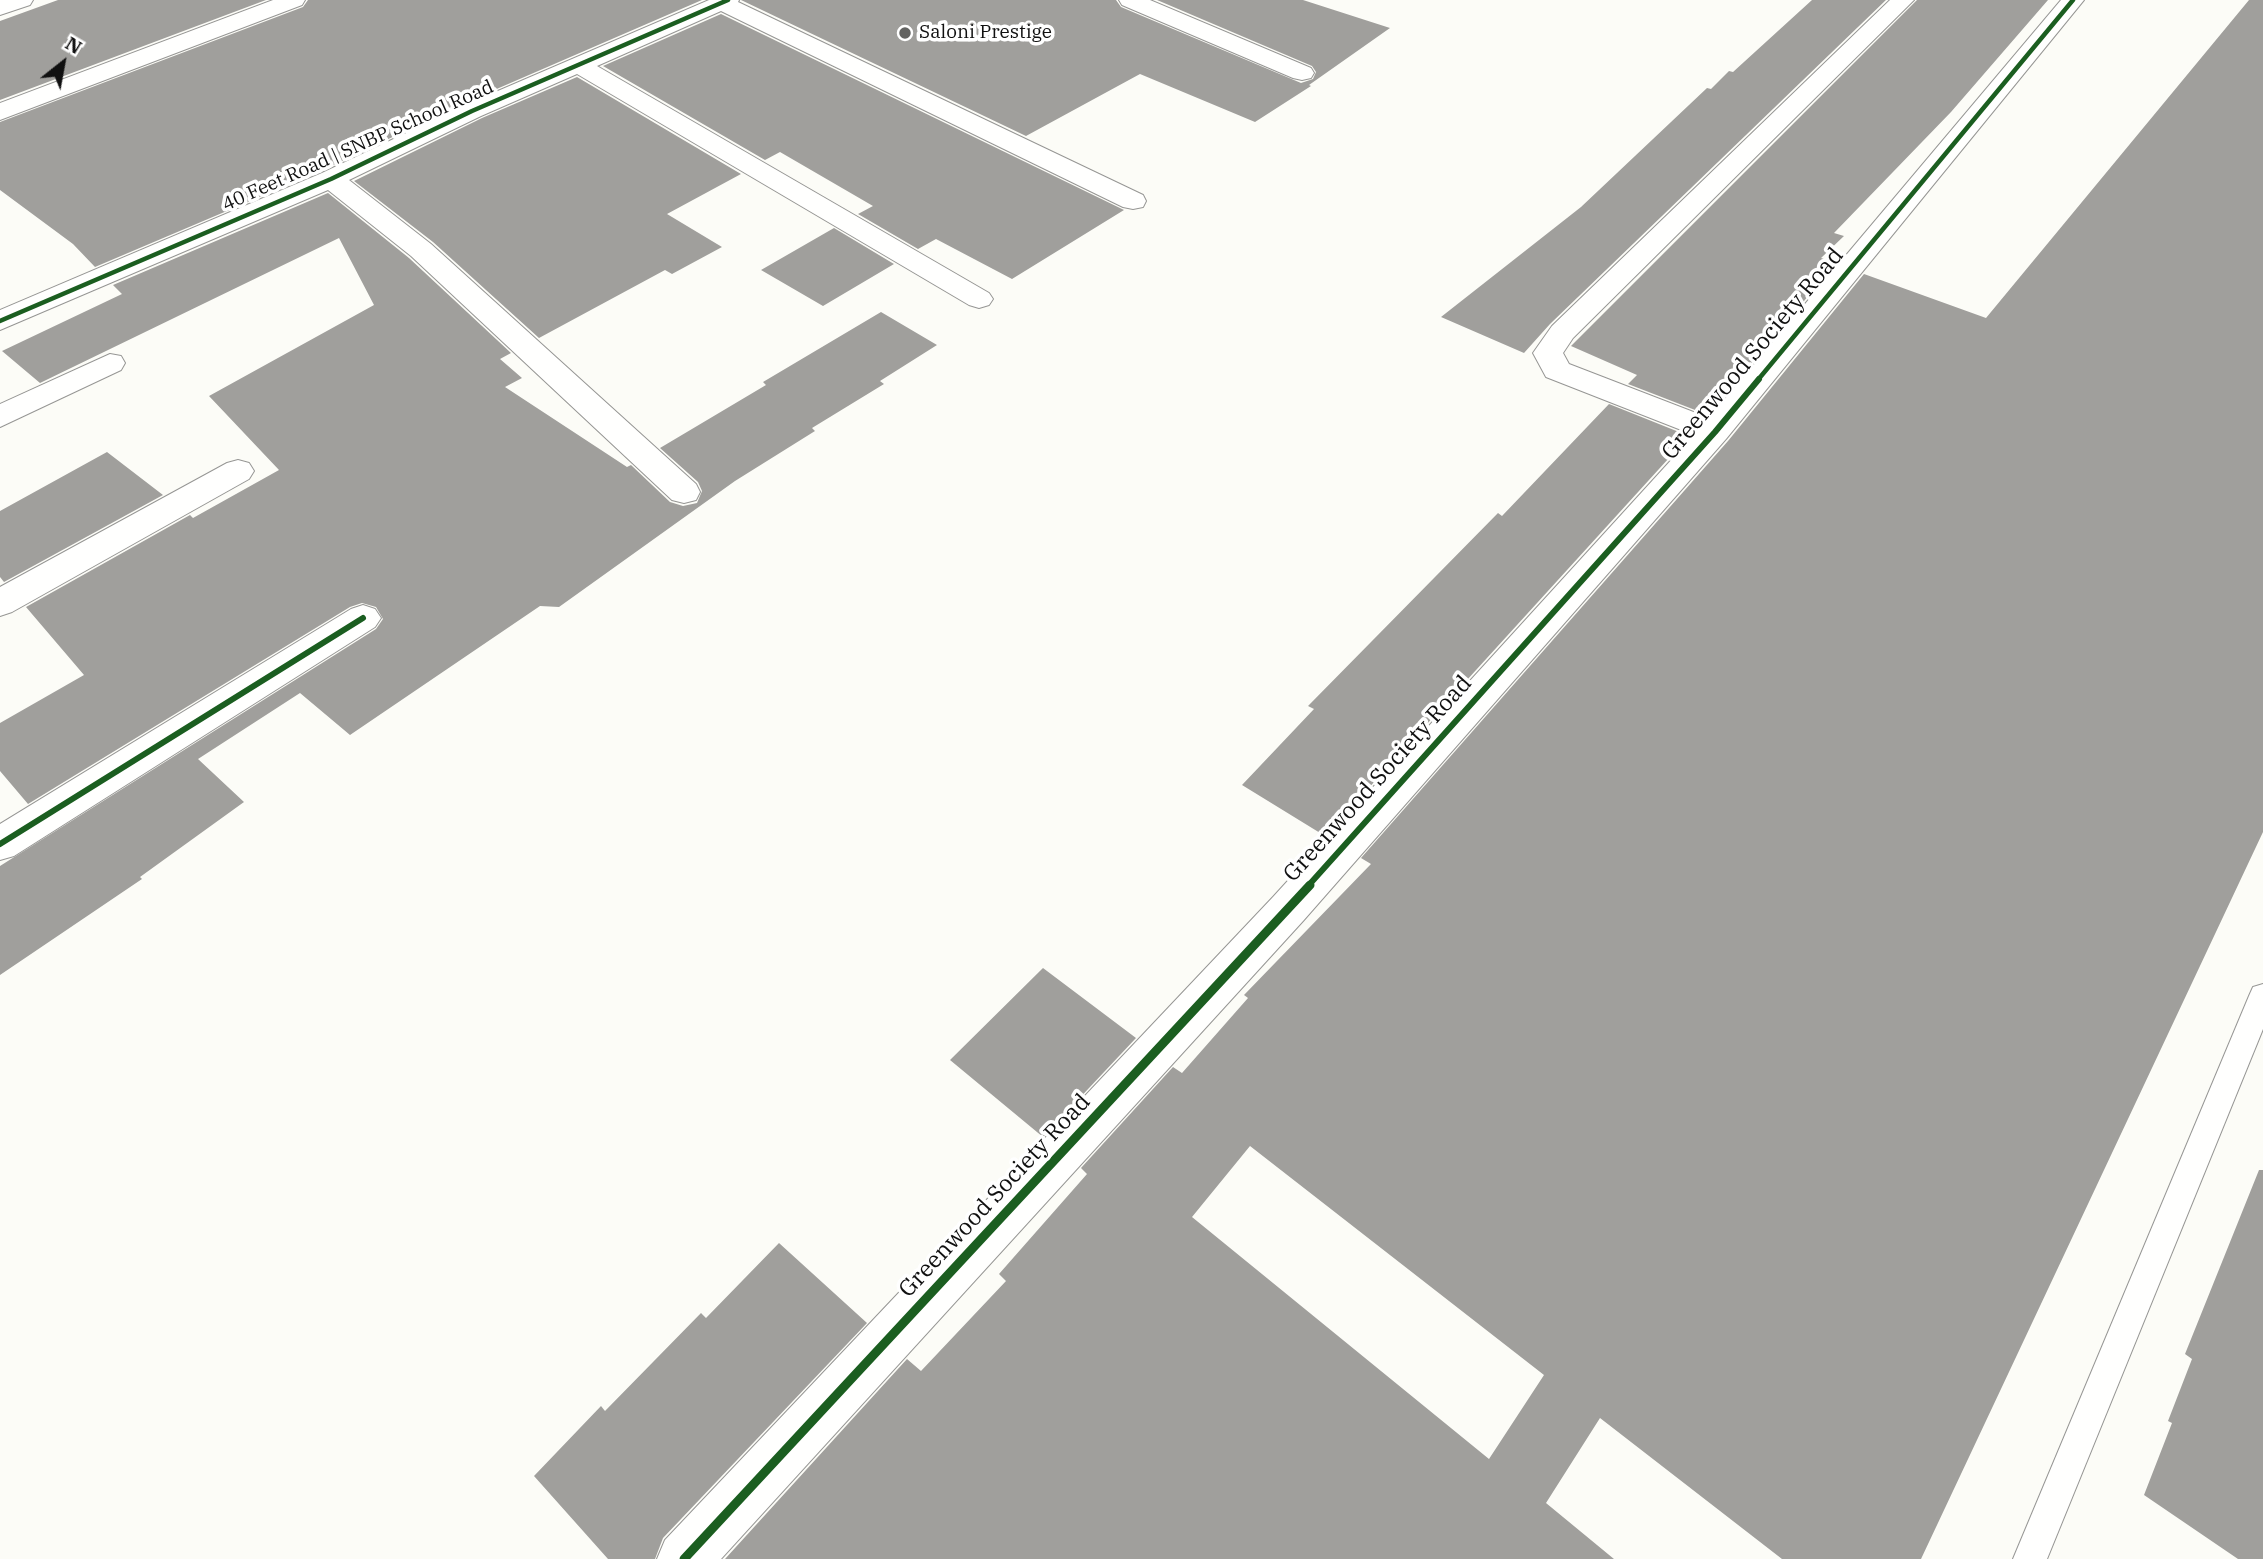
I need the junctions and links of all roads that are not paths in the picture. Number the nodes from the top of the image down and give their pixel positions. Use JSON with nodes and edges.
{"nodes":[{"id":1,"x":22,"y":0,"type":"edge"},
{"id":2,"x":294,"y":0,"type":"edge"},
{"id":3,"x":1130,"y":0,"type":"edge"},
{"id":4,"x":1903,"y":0,"type":"edge"},
{"id":5,"x":2073,"y":0,"type":"edge"},
{"id":6,"x":725,"y":2,"type":"edge"},
{"id":7,"x":0,"y":8,"type":"edge"},
{"id":8,"x":578,"y":65,"type":"junction"},
{"id":9,"x":1302,"y":73,"type":"dead end"},
{"id":10,"x":0,"y":113,"type":"edge"},
{"id":11,"x":331,"y":179,"type":"junction"},
{"id":12,"x":1133,"y":201,"type":"dead end"},
{"id":13,"x":979,"y":299,"type":"dead end"},
{"id":14,"x":0,"y":321,"type":"edge"},
{"id":15,"x":110,"y":363,"type":"dead end"},
{"id":16,"x":0,"y":417,"type":"edge"},
{"id":17,"x":1715,"y":432,"type":"junction"},
{"id":18,"x":238,"y":471,"type":"dead end"},
{"id":19,"x":684,"y":492,"type":"dead end"},
{"id":20,"x":0,"y":603,"type":"edge"},
{"id":21,"x":363,"y":618,"type":"dead end"},
{"id":22,"x":0,"y":844,"type":"edge"},
{"id":23,"x":2263,"y":996,"type":"edge"},
{"id":24,"x":684,"y":1559,"type":"edge"},
{"id":25,"x":2030,"y":1559,"type":"edge"}],
"edges":[{"from":1,"to":7,"type":"street"},
{"from":2,"to":10,"type":"street"},
{"from":3,"to":9,"type":"street"},
{"from":4,"to":17,"type":"street","name":"Greenwood Society Road"},
{"from":5,"to":17,"type":"street","name":"Greenwood Society Road"},
{"from":6,"to":8,"type":"street","name":"40 Feet Road | SNBP School Road"},
{"from":6,"to":12,"type":"street"},
{"from":8,"to":11,"type":"street","name":"40 Feet Road | SNBP School Road"},
{"from":8,"to":13,"type":"street"},
{"from":11,"to":14,"type":"street","name":"40 Feet Road | SNBP School Road"},
{"from":11,"to":19,"type":"street"},
{"from":15,"to":16,"type":"street"},
{"from":17,"to":24,"type":"street","name":"Greenwood Society Road"},
{"from":18,"to":20,"type":"street"},
{"from":21,"to":22,"type":"street"},
{"from":23,"to":25,"type":"lane"}]}
